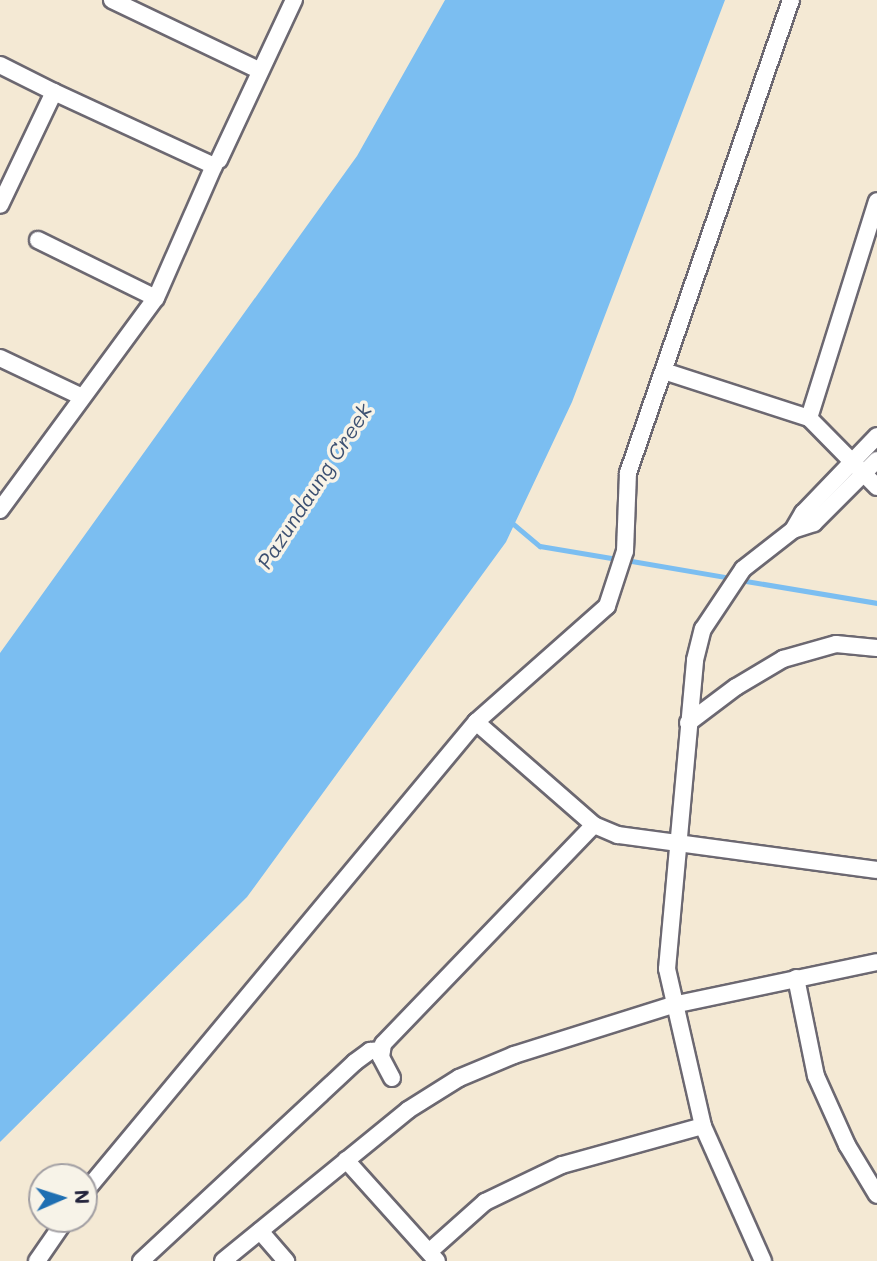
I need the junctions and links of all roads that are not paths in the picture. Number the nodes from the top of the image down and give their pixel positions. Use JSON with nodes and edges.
{"nodes":[{"id":1,"x":112,"y":0,"type":"edge"},
{"id":2,"x":294,"y":0,"type":"edge"},
{"id":3,"x":791,"y":0,"type":"edge"},
{"id":4,"x":0,"y":65,"type":"edge"},
{"id":5,"x":259,"y":70,"type":"junction"},
{"id":6,"x":54,"y":92,"type":"junction"},
{"id":7,"x":217,"y":163,"type":"junction"},
{"id":8,"x":877,"y":201,"type":"edge"},
{"id":9,"x":0,"y":205,"type":"edge"},
{"id":10,"x":38,"y":240,"type":"dead end"},
{"id":11,"x":156,"y":298,"type":"junction"},
{"id":12,"x":0,"y":358,"type":"edge"},
{"id":13,"x":664,"y":371,"type":"junction"},
{"id":14,"x":82,"y":397,"type":"junction"},
{"id":15,"x":810,"y":418,"type":"junction"},
{"id":16,"x":877,"y":436,"type":"edge"},
{"id":17,"x":877,"y":460,"type":"edge"},
{"id":18,"x":852,"y":461,"type":"junction"},
{"id":19,"x":863,"y":473,"type":"junction"},
{"id":20,"x":877,"y":487,"type":"edge"},
{"id":21,"x":0,"y":510,"type":"edge"},
{"id":22,"x":793,"y":530,"type":"junction"},
{"id":23,"x":877,"y":648,"type":"edge"},
{"id":24,"x":476,"y":722,"type":"junction"},
{"id":25,"x":688,"y":723,"type":"junction"},
{"id":26,"x":594,"y":825,"type":"junction"},
{"id":27,"x":678,"y":844,"type":"junction"},
{"id":28,"x":877,"y":870,"type":"edge"},
{"id":29,"x":877,"y":962,"type":"edge"},
{"id":30,"x":796,"y":978,"type":"junction"},
{"id":31,"x":673,"y":1005,"type":"junction"},
{"id":32,"x":382,"y":1050,"type":"junction"},
{"id":33,"x":392,"y":1077,"type":"dead end"},
{"id":34,"x":703,"y":1126,"type":"junction"},
{"id":35,"x":346,"y":1160,"type":"junction"},
{"id":36,"x":98,"y":1176,"type":"edge"},
{"id":37,"x":877,"y":1195,"type":"edge"},
{"id":38,"x":260,"y":1231,"type":"junction"},
{"id":39,"x":56,"y":1233,"type":"edge"},
{"id":40,"x":433,"y":1256,"type":"edge"},
{"id":41,"x":755,"y":1258,"type":"edge"},
{"id":42,"x":37,"y":1261,"type":"edge"},
{"id":43,"x":141,"y":1261,"type":"edge"},
{"id":44,"x":223,"y":1261,"type":"edge"},
{"id":45,"x":286,"y":1261,"type":"edge"}],
"edges":[{"from":1,"to":5,"type":"street"},
{"from":2,"to":5,"type":"street"},
{"from":3,"to":13,"type":"street"},
{"from":4,"to":6,"type":"street"},
{"from":5,"to":7,"type":"street"},
{"from":6,"to":7,"type":"street"},
{"from":6,"to":9,"type":"street"},
{"from":7,"to":11,"type":"street"},
{"from":8,"to":15,"type":"street"},
{"from":10,"to":11,"type":"street"},
{"from":11,"to":14,"type":"street"},
{"from":12,"to":14,"type":"street"},
{"from":13,"to":15,"type":"street"},
{"from":13,"to":24,"type":"street"},
{"from":14,"to":21,"type":"street"},
{"from":15,"to":18,"type":"street"},
{"from":16,"to":18,"type":"street"},
{"from":17,"to":19,"type":"street"},
{"from":18,"to":19,"type":"street"},
{"from":18,"to":22,"type":"street"},
{"from":19,"to":20,"type":"street"},
{"from":19,"to":22,"type":"street"},
{"from":22,"to":25,"type":"street"},
{"from":23,"to":25,"type":"street"},
{"from":24,"to":26,"type":"street"},
{"from":24,"to":36,"type":"street"},
{"from":25,"to":27,"type":"street"},
{"from":26,"to":27,"type":"street"},
{"from":26,"to":32,"type":"street"},
{"from":27,"to":28,"type":"street"},
{"from":27,"to":31,"type":"street"},
{"from":29,"to":30,"type":"street"},
{"from":30,"to":31,"type":"street"},
{"from":30,"to":37,"type":"street"},
{"from":31,"to":34,"type":"street"},
{"from":31,"to":35,"type":"street"},
{"from":32,"to":33,"type":"street"},
{"from":32,"to":43,"type":"street"},
{"from":34,"to":40,"type":"street"},
{"from":34,"to":41,"type":"street"},
{"from":35,"to":38,"type":"street"},
{"from":35,"to":40,"type":"street"},
{"from":38,"to":44,"type":"street"},
{"from":38,"to":45,"type":"street"},
{"from":39,"to":42,"type":"street"}]}
